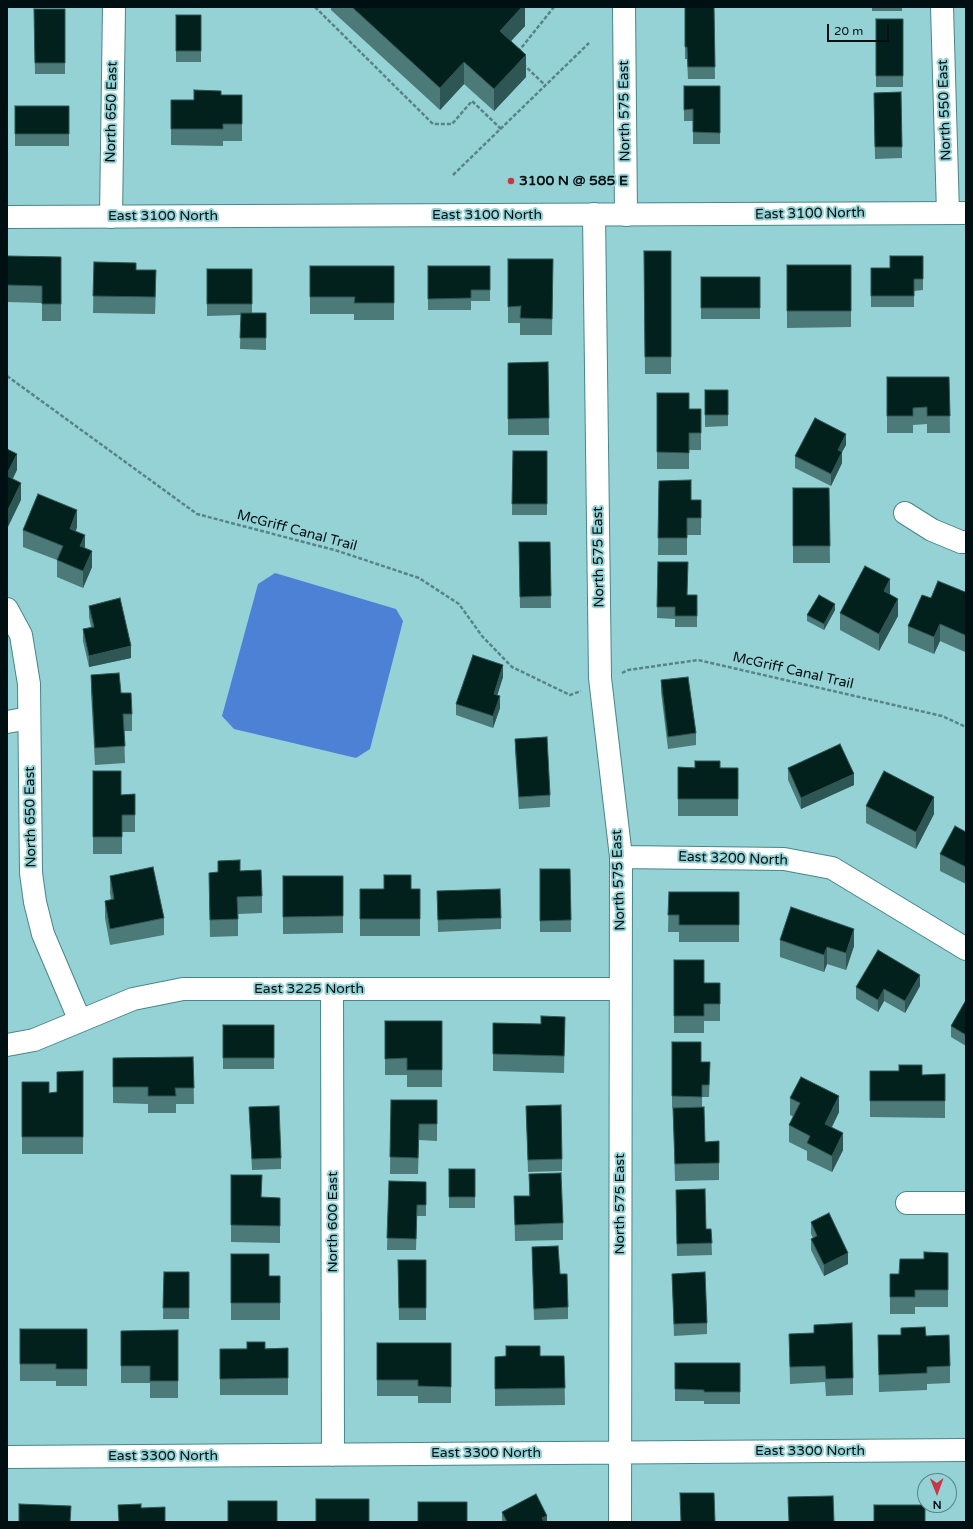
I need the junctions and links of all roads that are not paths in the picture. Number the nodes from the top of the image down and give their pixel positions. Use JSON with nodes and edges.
{"nodes":[{"id":1,"x":114,"y":7,"type":"edge"},
{"id":2,"x":624,"y":7,"type":"edge"},
{"id":3,"x":942,"y":7,"type":"edge"},
{"id":4,"x":957,"y":213,"type":"edge"},
{"id":5,"x":594,"y":214,"type":"junction"},
{"id":6,"x":626,"y":214,"type":"junction"},
{"id":7,"x":7,"y":217,"type":"edge"},
{"id":8,"x":111,"y":217,"type":"junction"},
{"id":9,"x":905,"y":513,"type":"dead end"},
{"id":10,"x":966,"y":542,"type":"edge"},
{"id":11,"x":7,"y":608,"type":"edge"},
{"id":12,"x":29,"y":718,"type":"junction"},
{"id":13,"x":7,"y":722,"type":"edge"},
{"id":14,"x":621,"y":857,"type":"junction"},
{"id":15,"x":966,"y":949,"type":"edge"},
{"id":16,"x":332,"y":989,"type":"junction"},
{"id":17,"x":620,"y":990,"type":"junction"},
{"id":18,"x":80,"y":1021,"type":"junction"},
{"id":19,"x":7,"y":1045,"type":"edge"},
{"id":20,"x":907,"y":1203,"type":"dead end"},
{"id":21,"x":966,"y":1203,"type":"edge"},
{"id":22,"x":966,"y":1450,"type":"edge"},
{"id":23,"x":620,"y":1452,"type":"junction"},
{"id":24,"x":333,"y":1455,"type":"junction"},
{"id":25,"x":7,"y":1457,"type":"edge"},
{"id":26,"x":620,"y":1522,"type":"edge"}],
"edges":[{"from":1,"to":8,"type":"street","name":"North 650 East"},
{"from":2,"to":6,"type":"street","name":"North 575 East"},
{"from":3,"to":4,"type":"street","name":"North 550 East"},
{"from":4,"to":6,"type":"street","name":"East 3100 North"},
{"from":5,"to":6,"type":"street","name":"East 3100 North"},
{"from":5,"to":8,"type":"street","name":"East 3100 North"},
{"from":5,"to":14,"type":"street","name":"North 575 East"},
{"from":7,"to":8,"type":"street","name":"East 3100 North"},
{"from":9,"to":10,"type":"street"},
{"from":11,"to":12,"type":"street","name":"North 650 East"},
{"from":12,"to":13,"type":"street"},
{"from":12,"to":18,"type":"street","name":"North 650 East"},
{"from":14,"to":15,"type":"street","name":"East 3200 North"},
{"from":14,"to":17,"type":"street","name":"North 575 East"},
{"from":16,"to":17,"type":"street","name":"East 3225 North"},
{"from":16,"to":18,"type":"street","name":"East 3225 North"},
{"from":16,"to":24,"type":"street","name":"North 600 East"},
{"from":17,"to":23,"type":"street","name":"North 575 East"},
{"from":18,"to":19,"type":"street","name":"East 3225 North"},
{"from":20,"to":21,"type":"street"},
{"from":22,"to":23,"type":"street","name":"East 3300 North"},
{"from":23,"to":24,"type":"street","name":"East 3300 North"},
{"from":23,"to":26,"type":"street","name":"North 575 East"},
{"from":24,"to":25,"type":"street","name":"East 3300 North"}]}
